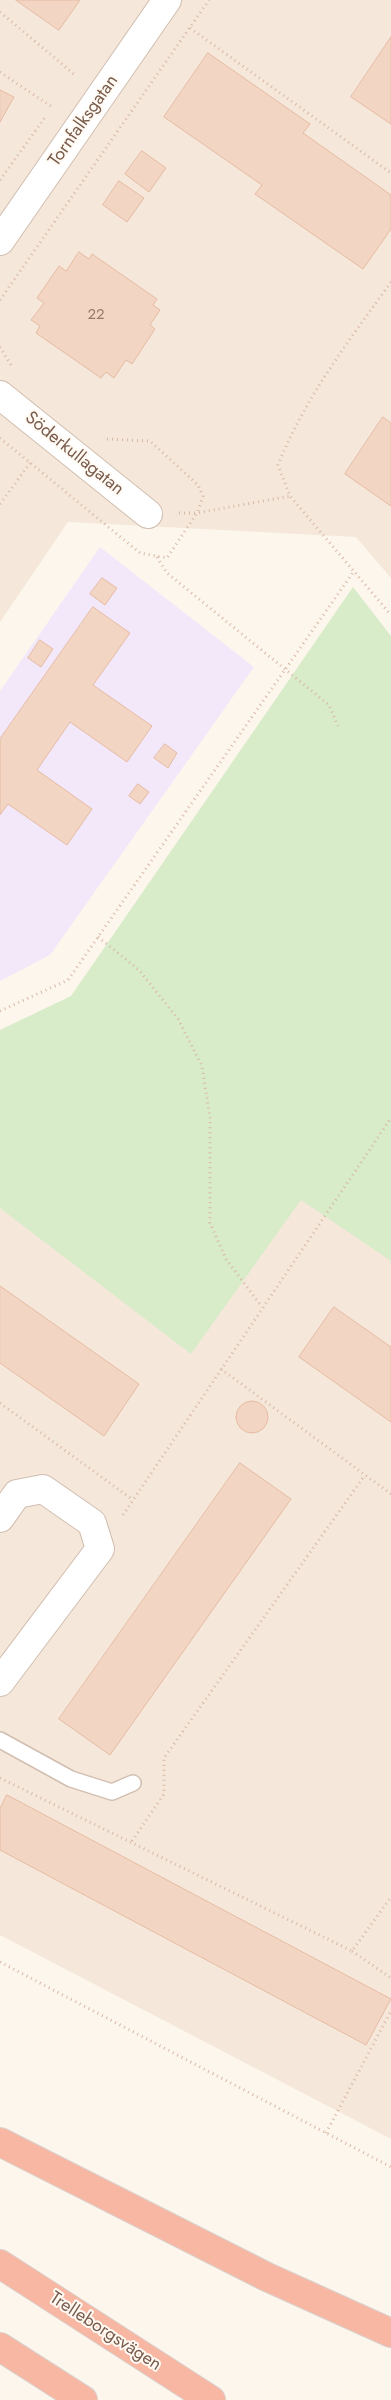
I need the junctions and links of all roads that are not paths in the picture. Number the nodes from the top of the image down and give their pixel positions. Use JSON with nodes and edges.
{"nodes":[{"id":1,"x":167,"y":0,"type":"edge"},
{"id":2,"x":0,"y":241,"type":"edge"},
{"id":3,"x":0,"y":395,"type":"edge"},
{"id":4,"x":148,"y":514,"type":"road end"},
{"id":5,"x":0,"y":1518,"type":"edge"},
{"id":6,"x":0,"y":1682,"type":"edge"},
{"id":7,"x":0,"y":1740,"type":"edge"},
{"id":8,"x":133,"y":1783,"type":"dead end"},
{"id":9,"x":0,"y":2142,"type":"edge"},
{"id":10,"x":0,"y":2264,"type":"edge"},
{"id":11,"x":391,"y":2333,"type":"edge"},
{"id":12,"x":0,"y":2347,"type":"edge"},
{"id":13,"x":83,"y":2400,"type":"edge"},
{"id":14,"x":211,"y":2400,"type":"edge"}],
"edges":[{"from":1,"to":2,"type":"street","name":"Tornfalksgatan"},
{"from":3,"to":4,"type":"street","name":"Söderkullagatan"},
{"from":5,"to":6,"type":"street"},
{"from":7,"to":8,"type":"lane"},
{"from":9,"to":11,"type":"highway"},
{"from":10,"to":14,"type":"highway","name":"Trelleborgsvägen"},
{"from":12,"to":13,"type":"highway"}]}
